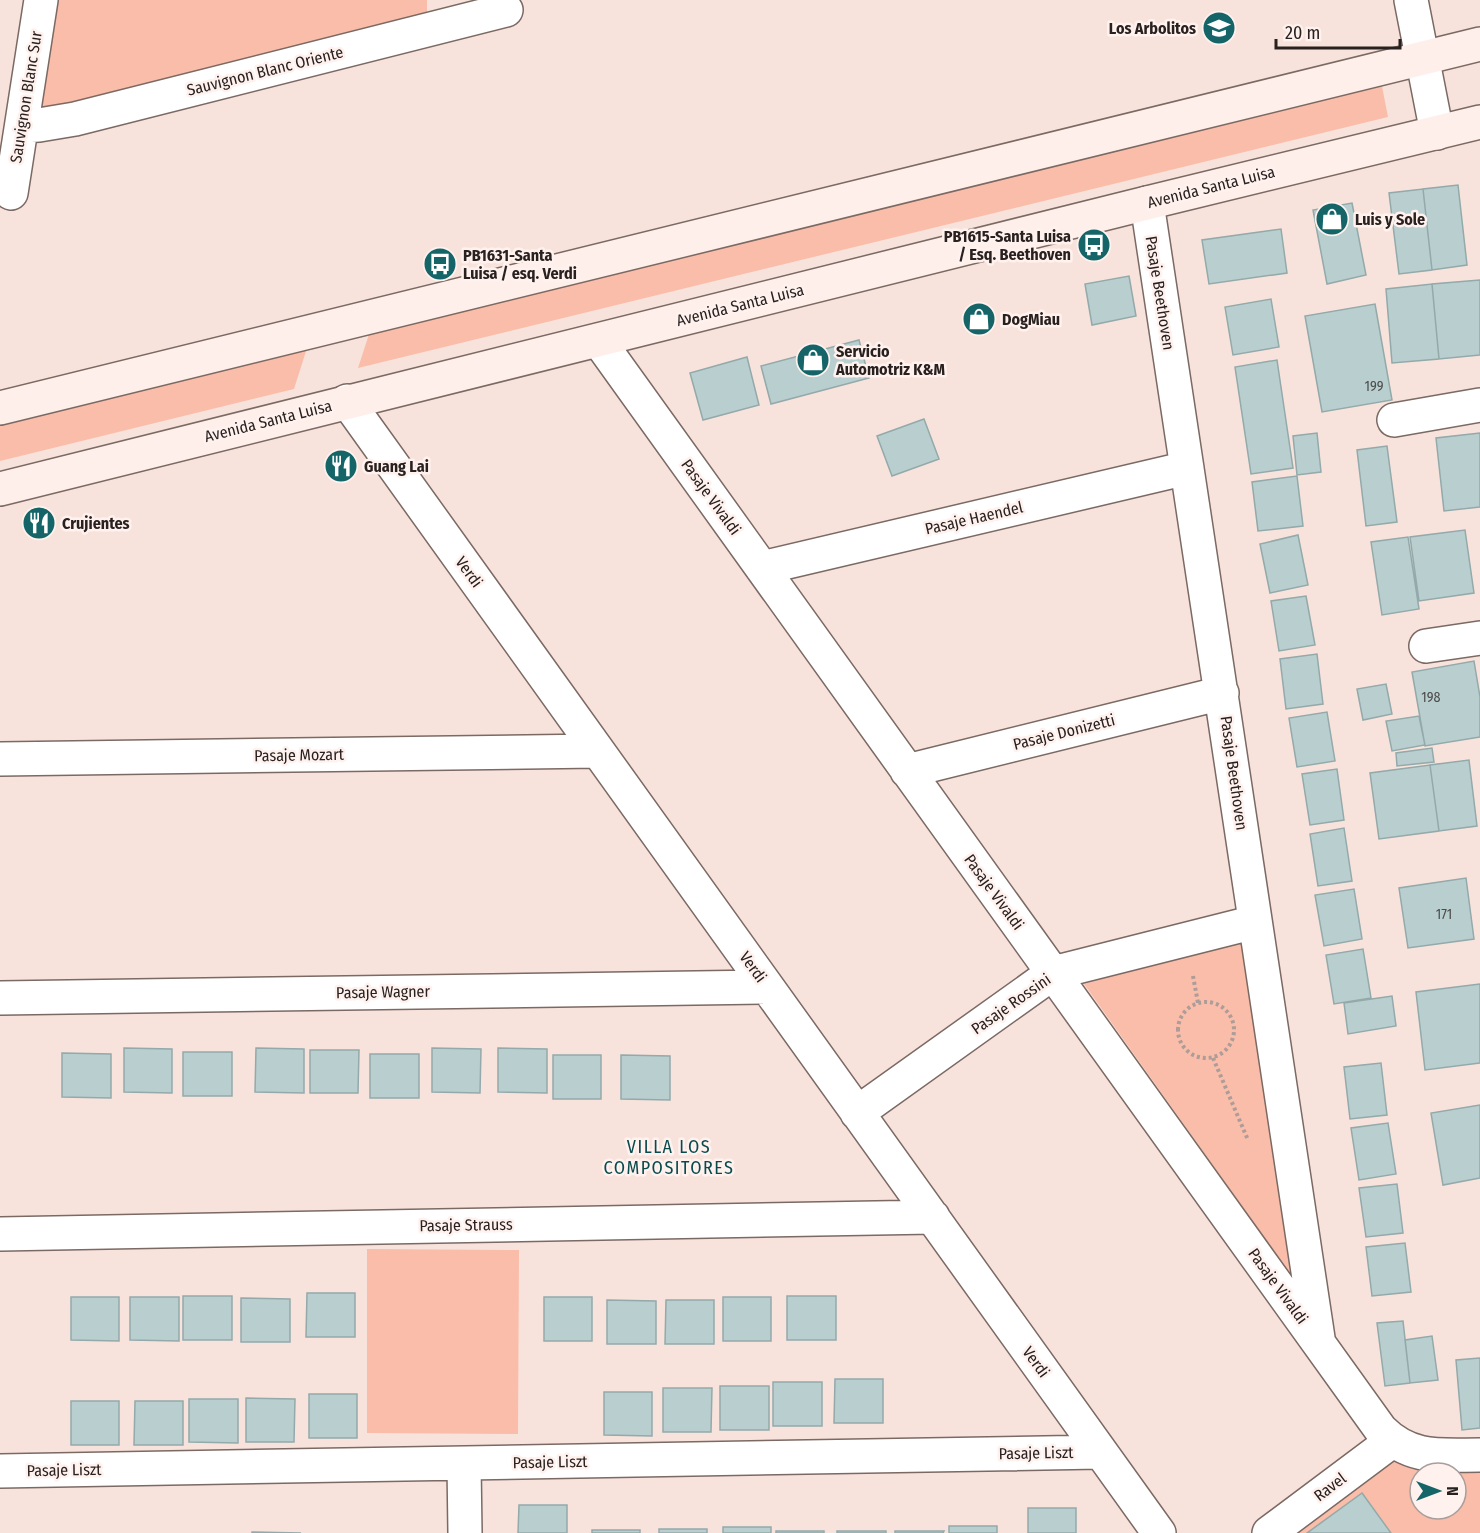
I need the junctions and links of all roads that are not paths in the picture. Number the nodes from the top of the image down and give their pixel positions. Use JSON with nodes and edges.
{"nodes":[{"id":1,"x":41,"y":0,"type":"edge"},
{"id":2,"x":1411,"y":0,"type":"edge"},
{"id":3,"x":506,"y":10,"type":"dead end"},
{"id":4,"x":442,"y":13,"type":"edge"},
{"id":5,"x":1480,"y":44,"type":"edge"},
{"id":6,"x":1423,"y":58,"type":"junction"},
{"id":7,"x":1480,"y":122,"type":"edge"},
{"id":8,"x":22,"y":126,"type":"junction"},
{"id":9,"x":1437,"y":133,"type":"junction"},
{"id":10,"x":11,"y":193,"type":"dead end"},
{"id":11,"x":1147,"y":203,"type":"junction"},
{"id":12,"x":599,"y":341,"type":"junction"},
{"id":13,"x":347,"y":401,"type":"junction"},
{"id":14,"x":1480,"y":405,"type":"edge"},
{"id":15,"x":0,"y":408,"type":"edge"},
{"id":16,"x":1394,"y":420,"type":"dead end"},
{"id":17,"x":1186,"y":468,"type":"junction"},
{"id":18,"x":0,"y":489,"type":"edge"},
{"id":19,"x":762,"y":568,"type":"junction"},
{"id":20,"x":1480,"y":638,"type":"edge"},
{"id":21,"x":1426,"y":646,"type":"dead end"},
{"id":22,"x":1222,"y":693,"type":"junction"},
{"id":23,"x":597,"y":751,"type":"junction"},
{"id":24,"x":0,"y":759,"type":"edge"},
{"id":25,"x":907,"y":771,"type":"junction"},
{"id":26,"x":1255,"y":922,"type":"junction"},
{"id":27,"x":1053,"y":973,"type":"junction"},
{"id":28,"x":767,"y":987,"type":"junction"},
{"id":29,"x":0,"y":998,"type":"edge"},
{"id":30,"x":857,"y":1113,"type":"junction"},
{"id":31,"x":933,"y":1217,"type":"junction"},
{"id":32,"x":0,"y":1234,"type":"edge"},
{"id":33,"x":1319,"y":1344,"type":"junction"},
{"id":34,"x":1392,"y":1441,"type":"junction"},
{"id":35,"x":1101,"y":1452,"type":"junction"},
{"id":36,"x":1480,"y":1455,"type":"edge"},
{"id":37,"x":464,"y":1464,"type":"junction"},
{"id":38,"x":0,"y":1471,"type":"edge"},
{"id":39,"x":465,"y":1533,"type":"edge"},
{"id":40,"x":1159,"y":1533,"type":"edge"},
{"id":41,"x":1269,"y":1533,"type":"edge"}],
"edges":[{"from":1,"to":8,"type":"street","name":"Sauvignon Blanc Sur"},
{"from":2,"to":6,"type":"street"},
{"from":3,"to":4,"type":"street","name":"Sauvignon Blanc Oriente"},
{"from":4,"to":8,"type":"street","name":"Sauvignon Blanc Oriente"},
{"from":5,"to":6,"type":"main road"},
{"from":6,"to":9,"type":"street"},
{"from":6,"to":15,"type":"main road"},
{"from":7,"to":9,"type":"main road","name":"Avenida Santa Luisa"},
{"from":8,"to":10,"type":"street","name":"Sauvignon Blanc Sur"},
{"from":9,"to":11,"type":"main road","name":"Avenida Santa Luisa"},
{"from":11,"to":12,"type":"main road","name":"Avenida Santa Luisa"},
{"from":11,"to":17,"type":"street","name":"Pasaje Beethoven"},
{"from":12,"to":13,"type":"main road","name":"Avenida Santa Luisa"},
{"from":12,"to":19,"type":"street","name":"Pasaje Vivaldi"},
{"from":13,"to":18,"type":"main road","name":"Avenida Santa Luisa"},
{"from":13,"to":23,"type":"street","name":"Verdi"},
{"from":14,"to":16,"type":"street"},
{"from":17,"to":19,"type":"street","name":"Pasaje Haendel"},
{"from":17,"to":22,"type":"street","name":"Pasaje Beethoven"},
{"from":19,"to":25,"type":"street","name":"Pasaje Vivaldi"},
{"from":20,"to":21,"type":"street"},
{"from":22,"to":25,"type":"street","name":"Pasaje Donizetti"},
{"from":22,"to":26,"type":"street","name":"Pasaje Beethoven"},
{"from":23,"to":24,"type":"street","name":"Pasaje Mozart"},
{"from":23,"to":28,"type":"street","name":"Verdi"},
{"from":25,"to":27,"type":"street","name":"Pasaje Vivaldi"},
{"from":26,"to":27,"type":"street","name":"Pasaje Rossini"},
{"from":26,"to":33,"type":"street","name":"Pasaje Beethoven"},
{"from":27,"to":30,"type":"street","name":"Pasaje Rossini"},
{"from":27,"to":33,"type":"street","name":"Pasaje Vivaldi"},
{"from":28,"to":29,"type":"street","name":"Pasaje Wagner"},
{"from":28,"to":30,"type":"street","name":"Verdi"},
{"from":30,"to":31,"type":"street","name":"Verdi"},
{"from":31,"to":32,"type":"street","name":"Pasaje Strauss"},
{"from":31,"to":35,"type":"street","name":"Verdi"},
{"from":33,"to":34,"type":"street","name":"Pasaje Vivaldi"},
{"from":34,"to":36,"type":"street"},
{"from":34,"to":41,"type":"street","name":"Ravel"},
{"from":35,"to":37,"type":"street","name":"Pasaje Liszt"},
{"from":35,"to":40,"type":"street","name":"Verdi"},
{"from":37,"to":38,"type":"street","name":"Pasaje Liszt"},
{"from":37,"to":39,"type":"street"}]}
